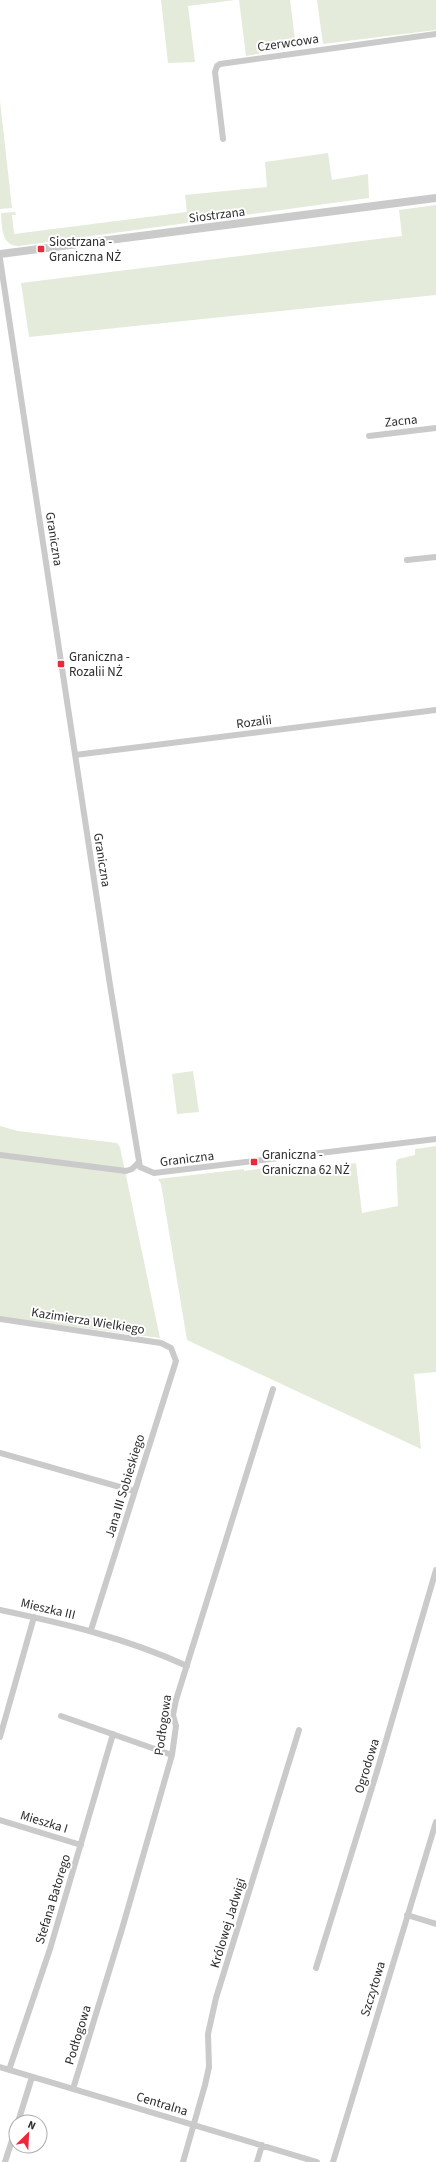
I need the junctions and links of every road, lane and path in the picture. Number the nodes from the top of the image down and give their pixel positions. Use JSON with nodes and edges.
{"nodes":[{"id":1,"x":436,"y":34,"type":"edge"},
{"id":2,"x":223,"y":139,"type":"dead end"},
{"id":3,"x":436,"y":198,"type":"edge"},
{"id":4,"x":0,"y":254,"type":"edge"},
{"id":5,"x":0,"y":259,"type":"edge"},
{"id":6,"x":436,"y":428,"type":"edge"},
{"id":7,"x":369,"y":436,"type":"dead end"},
{"id":8,"x":436,"y":557,"type":"edge"},
{"id":9,"x":407,"y":560,"type":"dead end"},
{"id":10,"x":436,"y":710,"type":"edge"},
{"id":11,"x":75,"y":755,"type":"junction"},
{"id":12,"x":436,"y":1139,"type":"edge"},
{"id":13,"x":0,"y":1155,"type":"edge"},
{"id":14,"x":138,"y":1163,"type":"junction"},
{"id":15,"x":0,"y":1319,"type":"edge"},
{"id":16,"x":171,"y":1348,"type":"joint"},
{"id":17,"x":273,"y":1389,"type":"dead end"},
{"id":18,"x":0,"y":1454,"type":"edge"},
{"id":19,"x":134,"y":1491,"type":"junction"},
{"id":20,"x":436,"y":1570,"type":"edge"},
{"id":21,"x":0,"y":1610,"type":"edge"},
{"id":22,"x":34,"y":1617,"type":"junction"},
{"id":23,"x":91,"y":1630,"type":"junction"},
{"id":24,"x":187,"y":1666,"type":"junction"},
{"id":25,"x":61,"y":1716,"type":"dead end"},
{"id":26,"x":299,"y":1730,"type":"dead end"},
{"id":27,"x":113,"y":1734,"type":"junction"},
{"id":28,"x":0,"y":1737,"type":"edge"},
{"id":29,"x":172,"y":1755,"type":"junction"},
{"id":30,"x":0,"y":1820,"type":"edge"},
{"id":31,"x":436,"y":1822,"type":"edge"},
{"id":32,"x":81,"y":1845,"type":"junction"},
{"id":33,"x":406,"y":1915,"type":"junction"},
{"id":34,"x":436,"y":1924,"type":"edge"},
{"id":35,"x":316,"y":1968,"type":"dead end"},
{"id":36,"x":0,"y":2067,"type":"edge"},
{"id":37,"x":9,"y":2070,"type":"junction"},
{"id":38,"x":32,"y":2077,"type":"junction"},
{"id":39,"x":73,"y":2089,"type":"junction"},
{"id":40,"x":20,"y":2114,"type":"edge"},
{"id":41,"x":194,"y":2125,"type":"junction"},
{"id":42,"x":262,"y":2145,"type":"junction"},
{"id":43,"x":183,"y":2162,"type":"edge"},
{"id":44,"x":257,"y":2162,"type":"edge"},
{"id":45,"x":317,"y":2162,"type":"edge"},
{"id":46,"x":333,"y":2162,"type":"edge"}],
"edges":[{"from":1,"to":2,"type":"street","name":"Czerwcowa"},
{"from":3,"to":4,"type":"street","name":"Siostrzana"},
{"from":5,"to":11,"type":"street","name":"Graniczna"},
{"from":6,"to":7,"type":"street","name":"Zacna"},
{"from":8,"to":9,"type":"street"},
{"from":10,"to":11,"type":"street","name":"Rozalii"},
{"from":11,"to":14,"type":"street","name":"Graniczna"},
{"from":12,"to":14,"type":"street","name":"Graniczna"},
{"from":13,"to":14,"type":"street"},
{"from":15,"to":16,"type":"street","name":"Kazimierza Wielkiego"},
{"from":16,"to":19,"type":"street","name":"Jana III Sobieskiego"},
{"from":17,"to":24,"type":"street","name":"Podłogowa"},
{"from":18,"to":19,"type":"street"},
{"from":19,"to":23,"type":"street","name":"Jana III Sobieskiego"},
{"from":20,"to":35,"type":"street","name":"Ogrodowa"},
{"from":21,"to":22,"type":"street","name":"Mieszka III"},
{"from":22,"to":23,"type":"street","name":"Mieszka III"},
{"from":22,"to":28,"type":"street"},
{"from":23,"to":24,"type":"street","name":"Mieszka III"},
{"from":24,"to":29,"type":"street","name":"Podłogowa"},
{"from":25,"to":27,"type":"street"},
{"from":26,"to":41,"type":"street","name":"Królowej Jadwigi"},
{"from":27,"to":29,"type":"street"},
{"from":27,"to":32,"type":"street","name":"Stefana Batorego"},
{"from":29,"to":39,"type":"street","name":"Podłogowa"},
{"from":30,"to":32,"type":"street","name":"Mieszka I"},
{"from":31,"to":33,"type":"street","name":"Szczytowa"},
{"from":32,"to":37,"type":"street","name":"Stefana Batorego"},
{"from":33,"to":34,"type":"street"},
{"from":33,"to":46,"type":"street","name":"Szczytowa"},
{"from":36,"to":37,"type":"street","name":"Centralna"},
{"from":37,"to":38,"type":"street","name":"Centralna"},
{"from":38,"to":39,"type":"street","name":"Centralna"},
{"from":38,"to":40,"type":"street"},
{"from":39,"to":41,"type":"street","name":"Centralna"},
{"from":41,"to":42,"type":"street","name":"Centralna"},
{"from":41,"to":43,"type":"street","name":"Królowej Jadwigi"},
{"from":42,"to":44,"type":"street"},
{"from":42,"to":45,"type":"street","name":"Centralna"}]}
